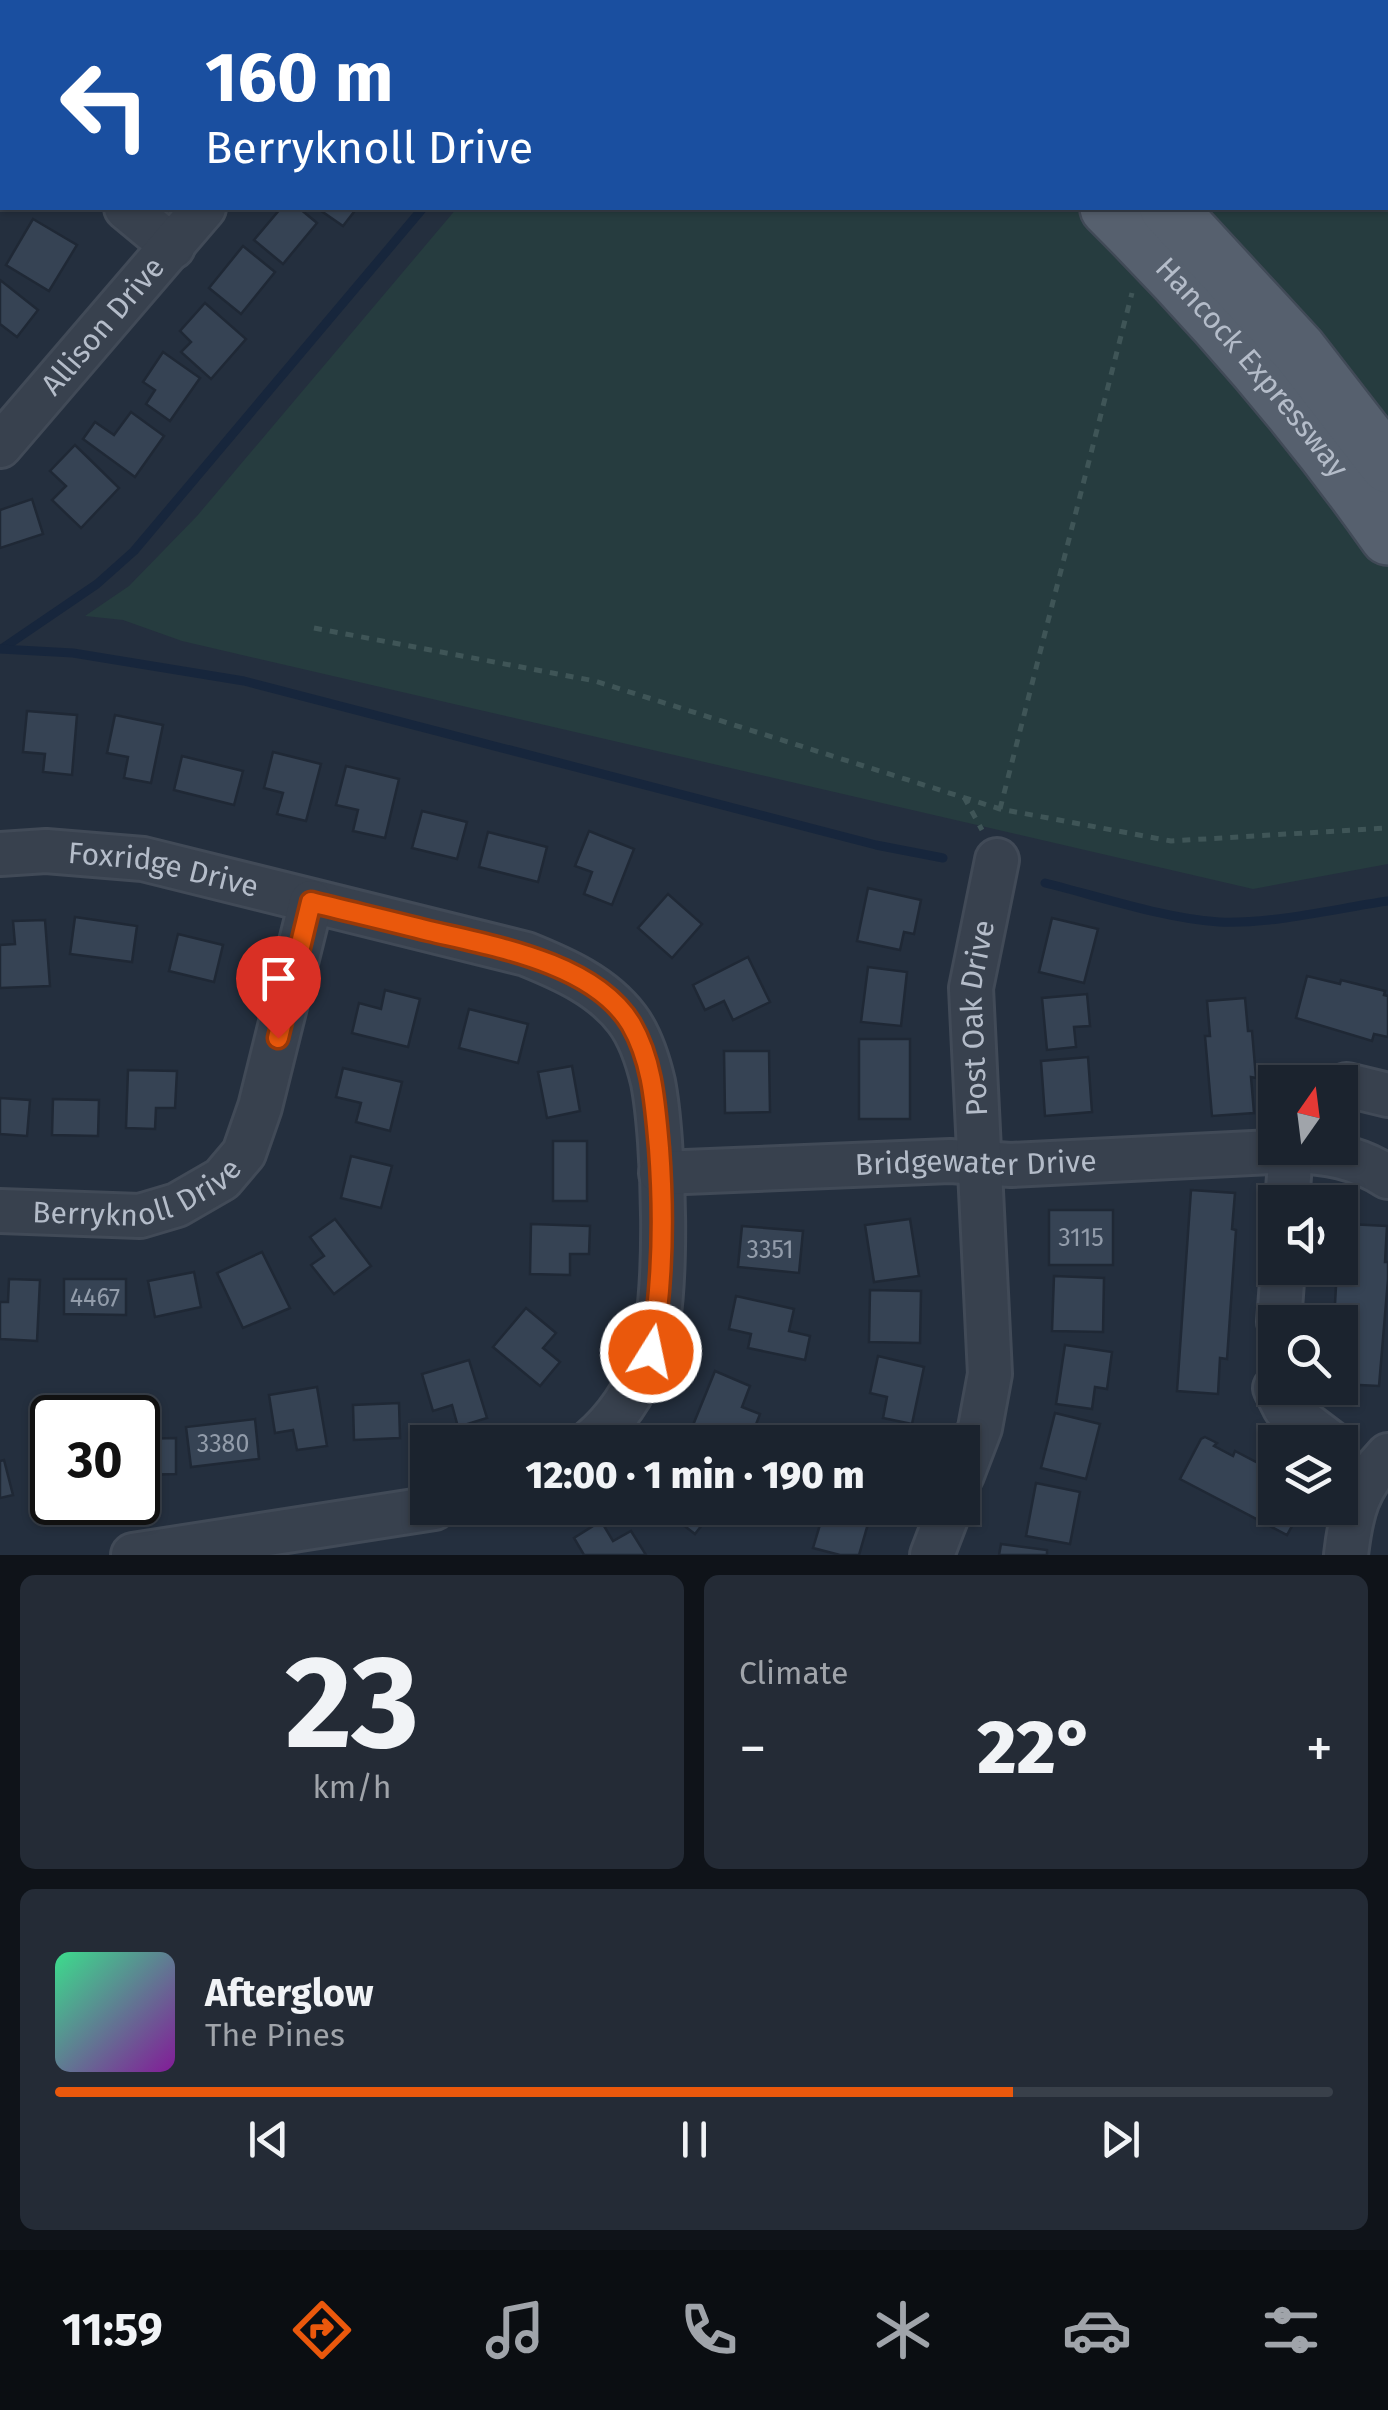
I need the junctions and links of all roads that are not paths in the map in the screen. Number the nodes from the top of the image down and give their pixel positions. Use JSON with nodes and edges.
{"nodes":[{"id":1,"x":128,"y":210,"type":"edge"},
{"id":2,"x":202,"y":210,"type":"edge"},
{"id":3,"x":1110,"y":210,"type":"edge"},
{"id":4,"x":1170,"y":210,"type":"edge"},
{"id":5,"x":173,"y":247,"type":"junction"},
{"id":6,"x":0,"y":446,"type":"edge"},
{"id":7,"x":1388,"y":465,"type":"edge"},
{"id":8,"x":1388,"y":537,"type":"edge"},
{"id":9,"x":0,"y":854,"type":"edge"},
{"id":10,"x":997,"y":860,"type":"dead end"},
{"id":11,"x":311,"y":902,"type":"junction"},
{"id":12,"x":1358,"y":1088,"type":"edge"},
{"id":13,"x":1388,"y":1095,"type":"edge"},
{"id":14,"x":1258,"y":1153,"type":"edge"},
{"id":15,"x":1358,"y":1161,"type":"edge"},
{"id":16,"x":980,"y":1163,"type":"junction"},
{"id":17,"x":661,"y":1173,"type":"junction"},
{"id":18,"x":1388,"y":1177,"type":"edge"},
{"id":19,"x":0,"y":1211,"type":"edge"},
{"id":20,"x":1284,"y":1405,"type":"edge"},
{"id":21,"x":610,"y":1425,"type":"edge"},
{"id":22,"x":1308,"y":1425,"type":"edge"},
{"id":23,"x":980,"y":1428,"type":"edge"},
{"id":24,"x":1366,"y":1459,"type":"edge"},
{"id":25,"x":410,"y":1512,"type":"edge"},
{"id":26,"x":943,"y":1525,"type":"edge"},
{"id":27,"x":134,"y":1555,"type":"edge"},
{"id":28,"x":932,"y":1555,"type":"edge"},
{"id":29,"x":1347,"y":1555,"type":"edge"}],
"edges":[{"from":1,"to":5,"type":"street"},
{"from":2,"to":5,"type":"street","name":"Allison Drive"},
{"from":3,"to":8,"type":"main road","name":"Hancock Expressway"},
{"from":4,"to":7,"type":"main road","name":"Hancock Expressway"},
{"from":5,"to":6,"type":"street","name":"Allison Drive"},
{"from":9,"to":11,"type":"street","name":"Foxridge Drive"},
{"from":10,"to":16,"type":"street","name":"Post Oak Drive"},
{"from":11,"to":17,"type":"street","name":"Foxridge Drive"},
{"from":11,"to":19,"type":"street","name":"Berryknoll Drive"},
{"from":12,"to":13,"type":"street"},
{"from":14,"to":16,"type":"street","name":"Bridgewater Drive"},
{"from":15,"to":18,"type":"street","name":"Bridgewater Drive"},
{"from":16,"to":17,"type":"street","name":"Bridgewater Drive"},
{"from":16,"to":23,"type":"street","name":"Post Oak Drive"},
{"from":17,"to":21,"type":"street","name":"Foxridge Drive"},
{"from":20,"to":22,"type":"street"},
{"from":24,"to":29,"type":"street"},
{"from":25,"to":27,"type":"street"},
{"from":26,"to":28,"type":"street"}]}
